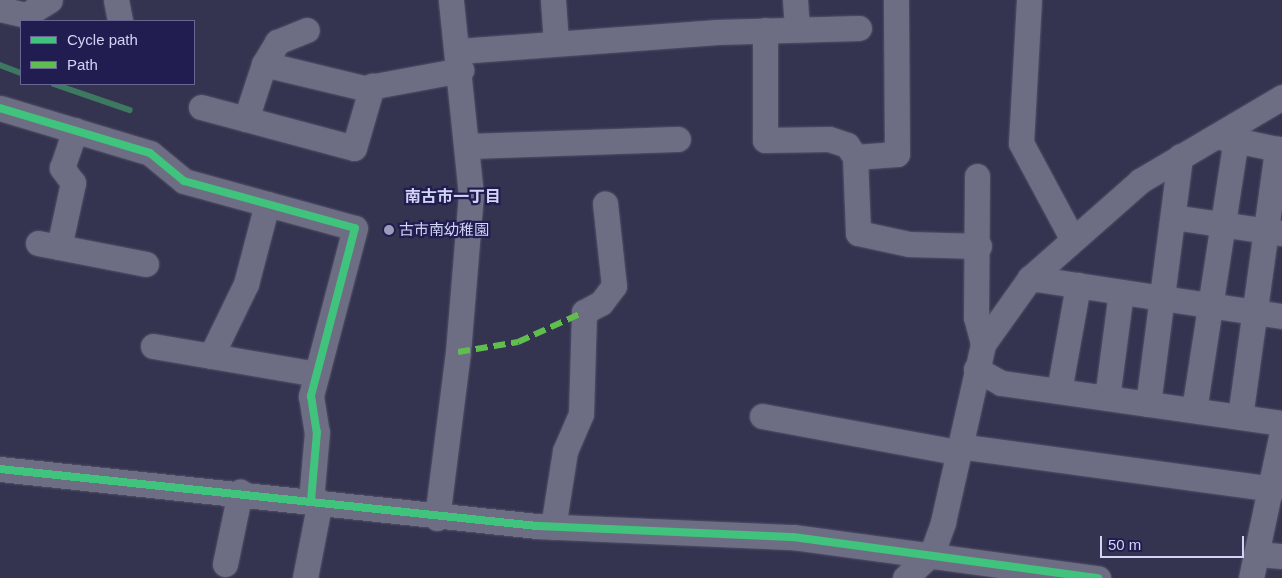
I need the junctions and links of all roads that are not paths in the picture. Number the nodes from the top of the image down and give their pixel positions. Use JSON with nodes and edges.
{"nodes":[{"id":1,"x":50,"y":0,"type":"edge"},
{"id":2,"x":116,"y":0,"type":"edge"},
{"id":3,"x":451,"y":0,"type":"edge"},
{"id":4,"x":553,"y":0,"type":"edge"},
{"id":5,"x":795,"y":0,"type":"edge"},
{"id":6,"x":896,"y":0,"type":"edge"},
{"id":7,"x":1029,"y":0,"type":"edge"},
{"id":8,"x":0,"y":8,"type":"edge"},
{"id":9,"x":27,"y":18,"type":"edge"},
{"id":10,"x":120,"y":20,"type":"edge"},
{"id":11,"x":859,"y":28,"type":"dead end"},
{"id":12,"x":796,"y":29,"type":"junction"},
{"id":13,"x":307,"y":30,"type":"dead end"},
{"id":14,"x":765,"y":30,"type":"junction"},
{"id":15,"x":556,"y":43,"type":"junction"},
{"id":16,"x":460,"y":60,"type":"junction"},
{"id":17,"x":264,"y":64,"type":"junction"},
{"id":18,"x":372,"y":86,"type":"junction"},
{"id":19,"x":1282,"y":97,"type":"edge"},
{"id":20,"x":201,"y":107,"type":"dead end"},
{"id":21,"x":0,"y":108,"type":"edge"},
{"id":22,"x":246,"y":119,"type":"junction"},
{"id":23,"x":74,"y":130,"type":"junction"},
{"id":24,"x":1224,"y":138,"type":"junction"},
{"id":25,"x":678,"y":139,"type":"dead end"},
{"id":26,"x":467,"y":146,"type":"junction"},
{"id":27,"x":1279,"y":149,"type":"edge"},
{"id":28,"x":1180,"y":156,"type":"junction"},
{"id":29,"x":854,"y":157,"type":"junction"},
{"id":30,"x":977,"y":176,"type":"dead end"},
{"id":31,"x":605,"y":203,"type":"dead end"},
{"id":32,"x":267,"y":204,"type":"junction"},
{"id":33,"x":1173,"y":217,"type":"junction"},
{"id":34,"x":1223,"y":225,"type":"junction"},
{"id":35,"x":1273,"y":232,"type":"edge"},
{"id":36,"x":1072,"y":238,"type":"junction"},
{"id":37,"x":979,"y":246,"type":"junction"},
{"id":38,"x":146,"y":264,"type":"dead end"},
{"id":39,"x":1030,"y":278,"type":"junction"},
{"id":40,"x":1078,"y":285,"type":"junction"},
{"id":41,"x":1121,"y":292,"type":"junction"},
{"id":42,"x":1163,"y":298,"type":"junction"},
{"id":43,"x":1211,"y":305,"type":"junction"},
{"id":44,"x":1253,"y":312,"type":"junction"},
{"id":45,"x":1282,"y":316,"type":"edge"},
{"id":46,"x":983,"y":344,"type":"junction"},
{"id":47,"x":153,"y":346,"type":"dead end"},
{"id":48,"x":211,"y":356,"type":"junction"},
{"id":49,"x":976,"y":369,"type":"junction"},
{"id":50,"x":317,"y":374,"type":"junction"},
{"id":51,"x":1059,"y":391,"type":"junction"},
{"id":52,"x":1107,"y":398,"type":"junction"},
{"id":53,"x":1148,"y":404,"type":"junction"},
{"id":54,"x":1194,"y":410,"type":"junction"},
{"id":55,"x":762,"y":416,"type":"dead end"},
{"id":56,"x":1240,"y":417,"type":"junction"},
{"id":57,"x":1282,"y":423,"type":"edge"},
{"id":58,"x":1282,"y":432,"type":"edge"},
{"id":59,"x":958,"y":449,"type":"junction"},
{"id":60,"x":0,"y":469,"type":"edge"},
{"id":61,"x":1278,"y":474,"type":"edge"},
{"id":62,"x":240,"y":492,"type":"junction"},
{"id":63,"x":315,"y":500,"type":"junction"},
{"id":64,"x":437,"y":518,"type":"junction"},
{"id":65,"x":553,"y":527,"type":"junction"},
{"id":66,"x":1258,"y":554,"type":"junction"},
{"id":67,"x":928,"y":556,"type":"junction"},
{"id":68,"x":1282,"y":556,"type":"edge"},
{"id":69,"x":225,"y":564,"type":"dead end"},
{"id":70,"x":1013,"y":573,"type":"edge"},
{"id":71,"x":305,"y":578,"type":"edge"},
{"id":72,"x":905,"y":578,"type":"edge"},
{"id":73,"x":1098,"y":578,"type":"edge"},
{"id":74,"x":1251,"y":578,"type":"edge"}],
"edges":[{"from":1,"to":9,"type":"street"},
{"from":2,"to":10,"type":"street"},
{"from":3,"to":16,"type":"street"},
{"from":4,"to":15,"type":"street"},
{"from":5,"to":12,"type":"street"},
{"from":6,"to":29,"type":"street"},
{"from":7,"to":36,"type":"street"},
{"from":8,"to":9,"type":"street"},
{"from":11,"to":12,"type":"street"},
{"from":12,"to":14,"type":"street"},
{"from":13,"to":17,"type":"street"},
{"from":14,"to":15,"type":"street"},
{"from":14,"to":29,"type":"street"},
{"from":15,"to":16,"type":"street"},
{"from":16,"to":18,"type":"street"},
{"from":16,"to":26,"type":"street"},
{"from":17,"to":18,"type":"street"},
{"from":17,"to":22,"type":"street"},
{"from":18,"to":22,"type":"street"},
{"from":19,"to":24,"type":"street"},
{"from":20,"to":22,"type":"street"},
{"from":21,"to":23,"type":"street"},
{"from":23,"to":32,"type":"street"},
{"from":23,"to":38,"type":"street"},
{"from":24,"to":27,"type":"street"},
{"from":24,"to":28,"type":"street"},
{"from":24,"to":34,"type":"street"},
{"from":25,"to":26,"type":"street"},
{"from":26,"to":64,"type":"street"},
{"from":27,"to":35,"type":"street"},
{"from":28,"to":33,"type":"street"},
{"from":28,"to":36,"type":"street"},
{"from":29,"to":37,"type":"street"},
{"from":30,"to":37,"type":"street"},
{"from":31,"to":65,"type":"street"},
{"from":32,"to":48,"type":"street"},
{"from":32,"to":50,"type":"street"},
{"from":33,"to":34,"type":"street"},
{"from":33,"to":42,"type":"street"},
{"from":34,"to":35,"type":"street"},
{"from":34,"to":43,"type":"street"},
{"from":35,"to":44,"type":"street"},
{"from":36,"to":39,"type":"street"},
{"from":37,"to":46,"type":"street"},
{"from":39,"to":40,"type":"street"},
{"from":39,"to":46,"type":"street"},
{"from":40,"to":41,"type":"street"},
{"from":40,"to":51,"type":"street"},
{"from":41,"to":42,"type":"street"},
{"from":41,"to":52,"type":"street"},
{"from":42,"to":43,"type":"street"},
{"from":42,"to":53,"type":"street"},
{"from":43,"to":44,"type":"street"},
{"from":43,"to":54,"type":"street"},
{"from":44,"to":45,"type":"street"},
{"from":44,"to":56,"type":"street"},
{"from":46,"to":49,"type":"street"},
{"from":47,"to":48,"type":"street"},
{"from":48,"to":50,"type":"street"},
{"from":49,"to":51,"type":"street"},
{"from":49,"to":59,"type":"street"},
{"from":50,"to":63,"type":"street"},
{"from":51,"to":52,"type":"street"},
{"from":52,"to":53,"type":"street"},
{"from":53,"to":54,"type":"street"},
{"from":54,"to":56,"type":"street"},
{"from":55,"to":59,"type":"street"},
{"from":56,"to":57,"type":"street"},
{"from":58,"to":61,"type":"street"},
{"from":59,"to":61,"type":"street"},
{"from":59,"to":67,"type":"street"},
{"from":60,"to":62,"type":"street"},
{"from":61,"to":66,"type":"street"},
{"from":62,"to":63,"type":"street"},
{"from":62,"to":69,"type":"street"},
{"from":63,"to":64,"type":"street"},
{"from":63,"to":71,"type":"street"},
{"from":64,"to":65,"type":"street"},
{"from":65,"to":67,"type":"street"},
{"from":66,"to":68,"type":"street"},
{"from":66,"to":74,"type":"street"},
{"from":67,"to":70,"type":"street"},
{"from":67,"to":72,"type":"street"},
{"from":70,"to":73,"type":"street"}]}
